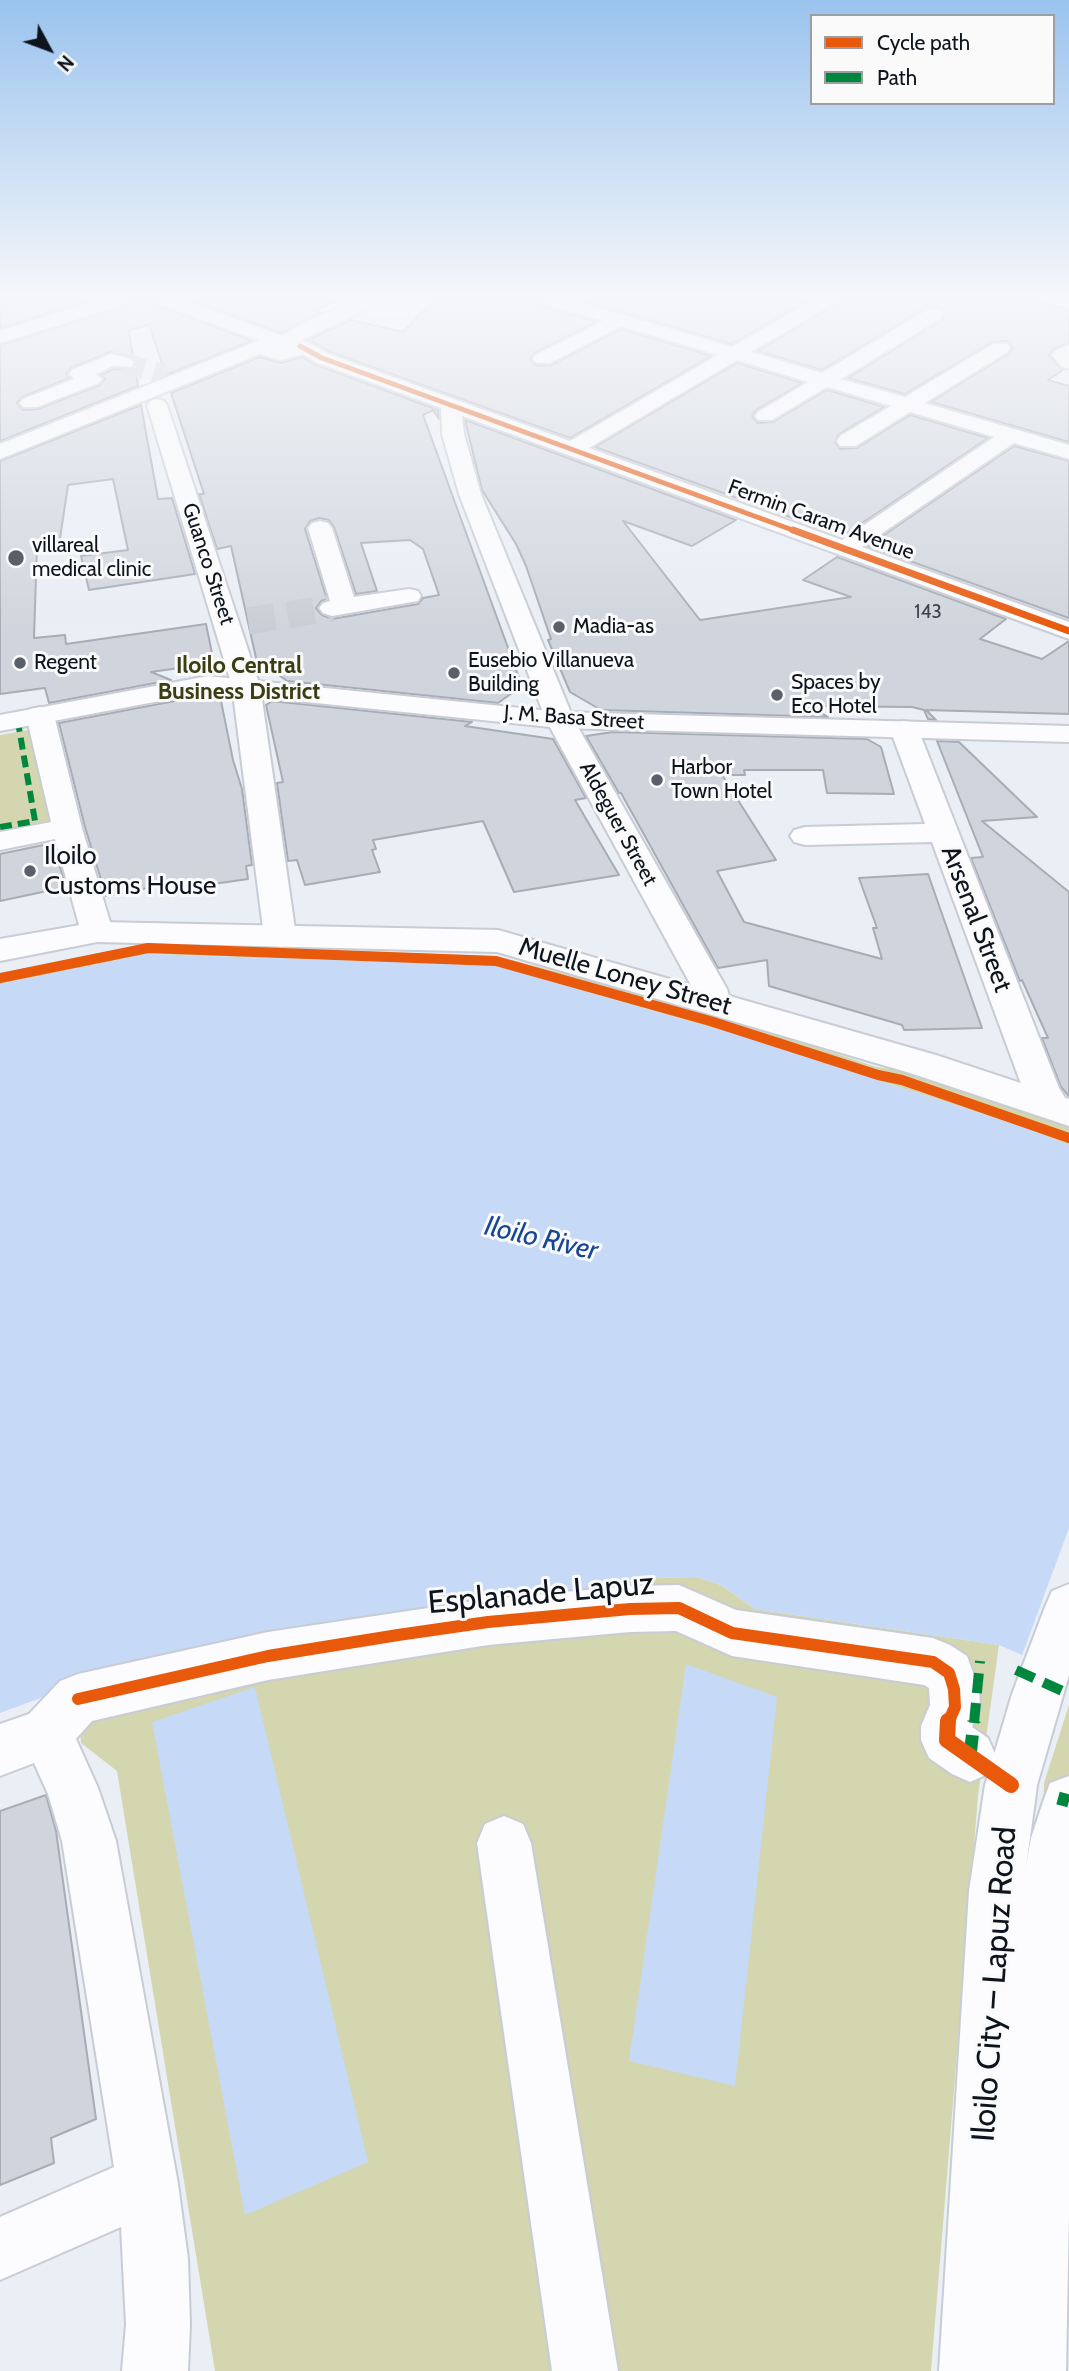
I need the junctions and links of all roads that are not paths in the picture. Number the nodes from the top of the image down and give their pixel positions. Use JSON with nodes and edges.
{"nodes":[{"id":1,"x":106,"y":410,"type":"edge"},
{"id":2,"x":159,"y":410,"type":"edge"},
{"id":3,"x":451,"y":410,"type":"edge"},
{"id":4,"x":464,"y":410,"type":"edge"},
{"id":5,"x":641,"y":410,"type":"edge"},
{"id":6,"x":776,"y":410,"type":"edge"},
{"id":7,"x":898,"y":410,"type":"edge"},
{"id":8,"x":926,"y":410,"type":"edge"},
{"id":9,"x":765,"y":416,"type":"dead end"},
{"id":10,"x":1012,"y":435,"type":"junction"},
{"id":11,"x":848,"y":441,"type":"dead end"},
{"id":12,"x":572,"y":449,"type":"junction"},
{"id":13,"x":0,"y":452,"type":"edge"},
{"id":14,"x":1069,"y":452,"type":"edge"},
{"id":15,"x":320,"y":528,"type":"dead end"},
{"id":16,"x":844,"y":549,"type":"junction"},
{"id":17,"x":409,"y":596,"type":"dead end"},
{"id":18,"x":1069,"y":631,"type":"edge"},
{"id":19,"x":244,"y":680,"type":"junction"},
{"id":20,"x":0,"y":710,"type":"edge"},
{"id":21,"x":558,"y":713,"type":"junction"},
{"id":22,"x":40,"y":715,"type":"junction"},
{"id":23,"x":1069,"y":721,"type":"edge"},
{"id":24,"x":0,"y":723,"type":"edge"},
{"id":25,"x":904,"y":729,"type":"junction"},
{"id":26,"x":1069,"y":733,"type":"edge"},
{"id":27,"x":67,"y":828,"type":"junction"},
{"id":28,"x":943,"y":833,"type":"junction"},
{"id":29,"x":805,"y":836,"type":"dead end"},
{"id":30,"x":0,"y":841,"type":"edge"},
{"id":31,"x":97,"y":932,"type":"junction"},
{"id":32,"x":280,"y":936,"type":"junction"},
{"id":33,"x":0,"y":950,"type":"edge"},
{"id":34,"x":714,"y":1002,"type":"junction"},
{"id":35,"x":1060,"y":1109,"type":"edge"},
{"id":36,"x":1069,"y":1606,"type":"edge"},
{"id":37,"x":41,"y":1727,"type":"edge"},
{"id":38,"x":970,"y":1756,"type":"dead end"},
{"id":39,"x":1065,"y":1816,"type":"edge"},
{"id":40,"x":504,"y":1843,"type":"dead end"},
{"id":41,"x":147,"y":2185,"type":"junction"},
{"id":42,"x":0,"y":2249,"type":"edge"},
{"id":43,"x":155,"y":2371,"type":"edge"},
{"id":44,"x":585,"y":2371,"type":"edge"},
{"id":45,"x":972,"y":2371,"type":"edge"},
{"id":46,"x":1033,"y":2371,"type":"edge"}],
"edges":[{"from":1,"to":13,"type":"street"},
{"from":2,"to":19,"type":"street","name":"Guanco Street"},
{"from":3,"to":21,"type":"street","name":"Aldeguer Street"},
{"from":4,"to":12,"type":"street","name":"Fermin Caram Avenue"},
{"from":5,"to":12,"type":"street"},
{"from":6,"to":9,"type":"street"},
{"from":7,"to":11,"type":"street"},
{"from":8,"to":10,"type":"street"},
{"from":10,"to":14,"type":"street"},
{"from":10,"to":16,"type":"street"},
{"from":12,"to":16,"type":"street","name":"Fermin Caram Avenue"},
{"from":15,"to":17,"type":"street"},
{"from":16,"to":18,"type":"street","name":"Fermin Caram Avenue"},
{"from":19,"to":20,"type":"street","name":"J. M. Basa Street"},
{"from":19,"to":21,"type":"street","name":"J. M. Basa Street"},
{"from":19,"to":22,"type":"street","name":"J. M. Basa Street"},
{"from":19,"to":32,"type":"street","name":"Guanco Street"},
{"from":21,"to":23,"type":"street","name":"J. M. Basa Street"},
{"from":21,"to":25,"type":"street","name":"J. M. Basa Street"},
{"from":21,"to":34,"type":"street","name":"Aldeguer Street"},
{"from":22,"to":24,"type":"street","name":"J. M. Basa Street"},
{"from":22,"to":27,"type":"street"},
{"from":25,"to":26,"type":"street","name":"J. M. Basa Street"},
{"from":25,"to":28,"type":"street","name":"Arsenal Street"},
{"from":27,"to":30,"type":"street"},
{"from":27,"to":31,"type":"street"},
{"from":28,"to":29,"type":"street"},
{"from":28,"to":35,"type":"street","name":"Arsenal Street"},
{"from":31,"to":32,"type":"street","name":"Muelle Loney Street"},
{"from":31,"to":33,"type":"street","name":"Muelle Loney Street"},
{"from":32,"to":34,"type":"street","name":"Muelle Loney Street"},
{"from":34,"to":35,"type":"street","name":"Muelle Loney Street"},
{"from":36,"to":45,"type":"street","name":"Iloilo City – Lapuz Road"},
{"from":37,"to":38,"type":"street","name":"Esplanade Lapuz"},
{"from":37,"to":41,"type":"street"},
{"from":39,"to":46,"type":"street"},
{"from":40,"to":44,"type":"street"},
{"from":41,"to":42,"type":"street"},
{"from":41,"to":43,"type":"street"}]}
